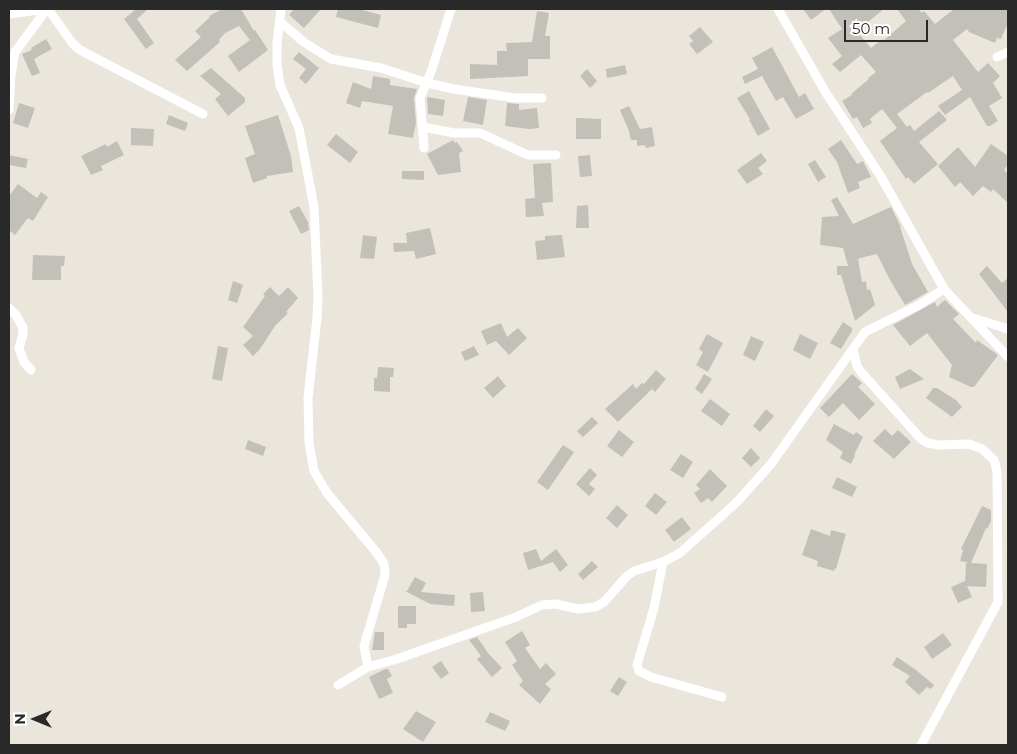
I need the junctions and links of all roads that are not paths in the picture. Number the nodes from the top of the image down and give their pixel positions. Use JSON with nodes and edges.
{"nodes":[{"id":1,"x":47,"y":9,"type":"edge"},
{"id":2,"x":281,"y":9,"type":"edge"},
{"id":3,"x":451,"y":9,"type":"edge"},
{"id":4,"x":778,"y":9,"type":"edge"},
{"id":5,"x":9,"y":14,"type":"edge"},
{"id":6,"x":279,"y":21,"type":"junction"},
{"id":7,"x":1008,"y":52,"type":"edge"},
{"id":8,"x":12,"y":54,"type":"edge"},
{"id":9,"x":997,"y":57,"type":"dead end"},
{"id":10,"x":427,"y":83,"type":"junction"},
{"id":11,"x":542,"y":98,"type":"dead end"},
{"id":12,"x":9,"y":110,"type":"edge"},
{"id":13,"x":204,"y":114,"type":"dead end"},
{"id":14,"x":423,"y":127,"type":"junction"},
{"id":15,"x":424,"y":148,"type":"dead end"},
{"id":16,"x":556,"y":155,"type":"dead end"},
{"id":17,"x":944,"y":289,"type":"junction"},
{"id":18,"x":9,"y":308,"type":"edge"},
{"id":19,"x":969,"y":317,"type":"junction"},
{"id":20,"x":1008,"y":329,"type":"edge"},
{"id":21,"x":853,"y":349,"type":"junction"},
{"id":22,"x":1008,"y":357,"type":"edge"},
{"id":23,"x":31,"y":370,"type":"dead end"},
{"id":24,"x":663,"y":562,"type":"junction"},
{"id":25,"x":368,"y":667,"type":"junction"},
{"id":26,"x":338,"y":685,"type":"dead end"},
{"id":27,"x":722,"y":697,"type":"dead end"},
{"id":28,"x":921,"y":745,"type":"edge"}],
"edges":[{"from":1,"to":5,"type":"street"},
{"from":1,"to":8,"type":"street"},
{"from":1,"to":13,"type":"street"},
{"from":2,"to":6,"type":"street"},
{"from":3,"to":10,"type":"street"},
{"from":4,"to":17,"type":"street"},
{"from":6,"to":10,"type":"street"},
{"from":6,"to":25,"type":"street"},
{"from":7,"to":9,"type":"street"},
{"from":8,"to":12,"type":"street"},
{"from":10,"to":11,"type":"street"},
{"from":10,"to":14,"type":"street"},
{"from":14,"to":15,"type":"street"},
{"from":14,"to":16,"type":"street"},
{"from":17,"to":19,"type":"street"},
{"from":17,"to":21,"type":"street"},
{"from":18,"to":23,"type":"street"},
{"from":19,"to":20,"type":"street"},
{"from":19,"to":22,"type":"street"},
{"from":21,"to":24,"type":"street"},
{"from":21,"to":28,"type":"street"},
{"from":24,"to":25,"type":"street"},
{"from":24,"to":27,"type":"street"},
{"from":25,"to":26,"type":"street"}]}
